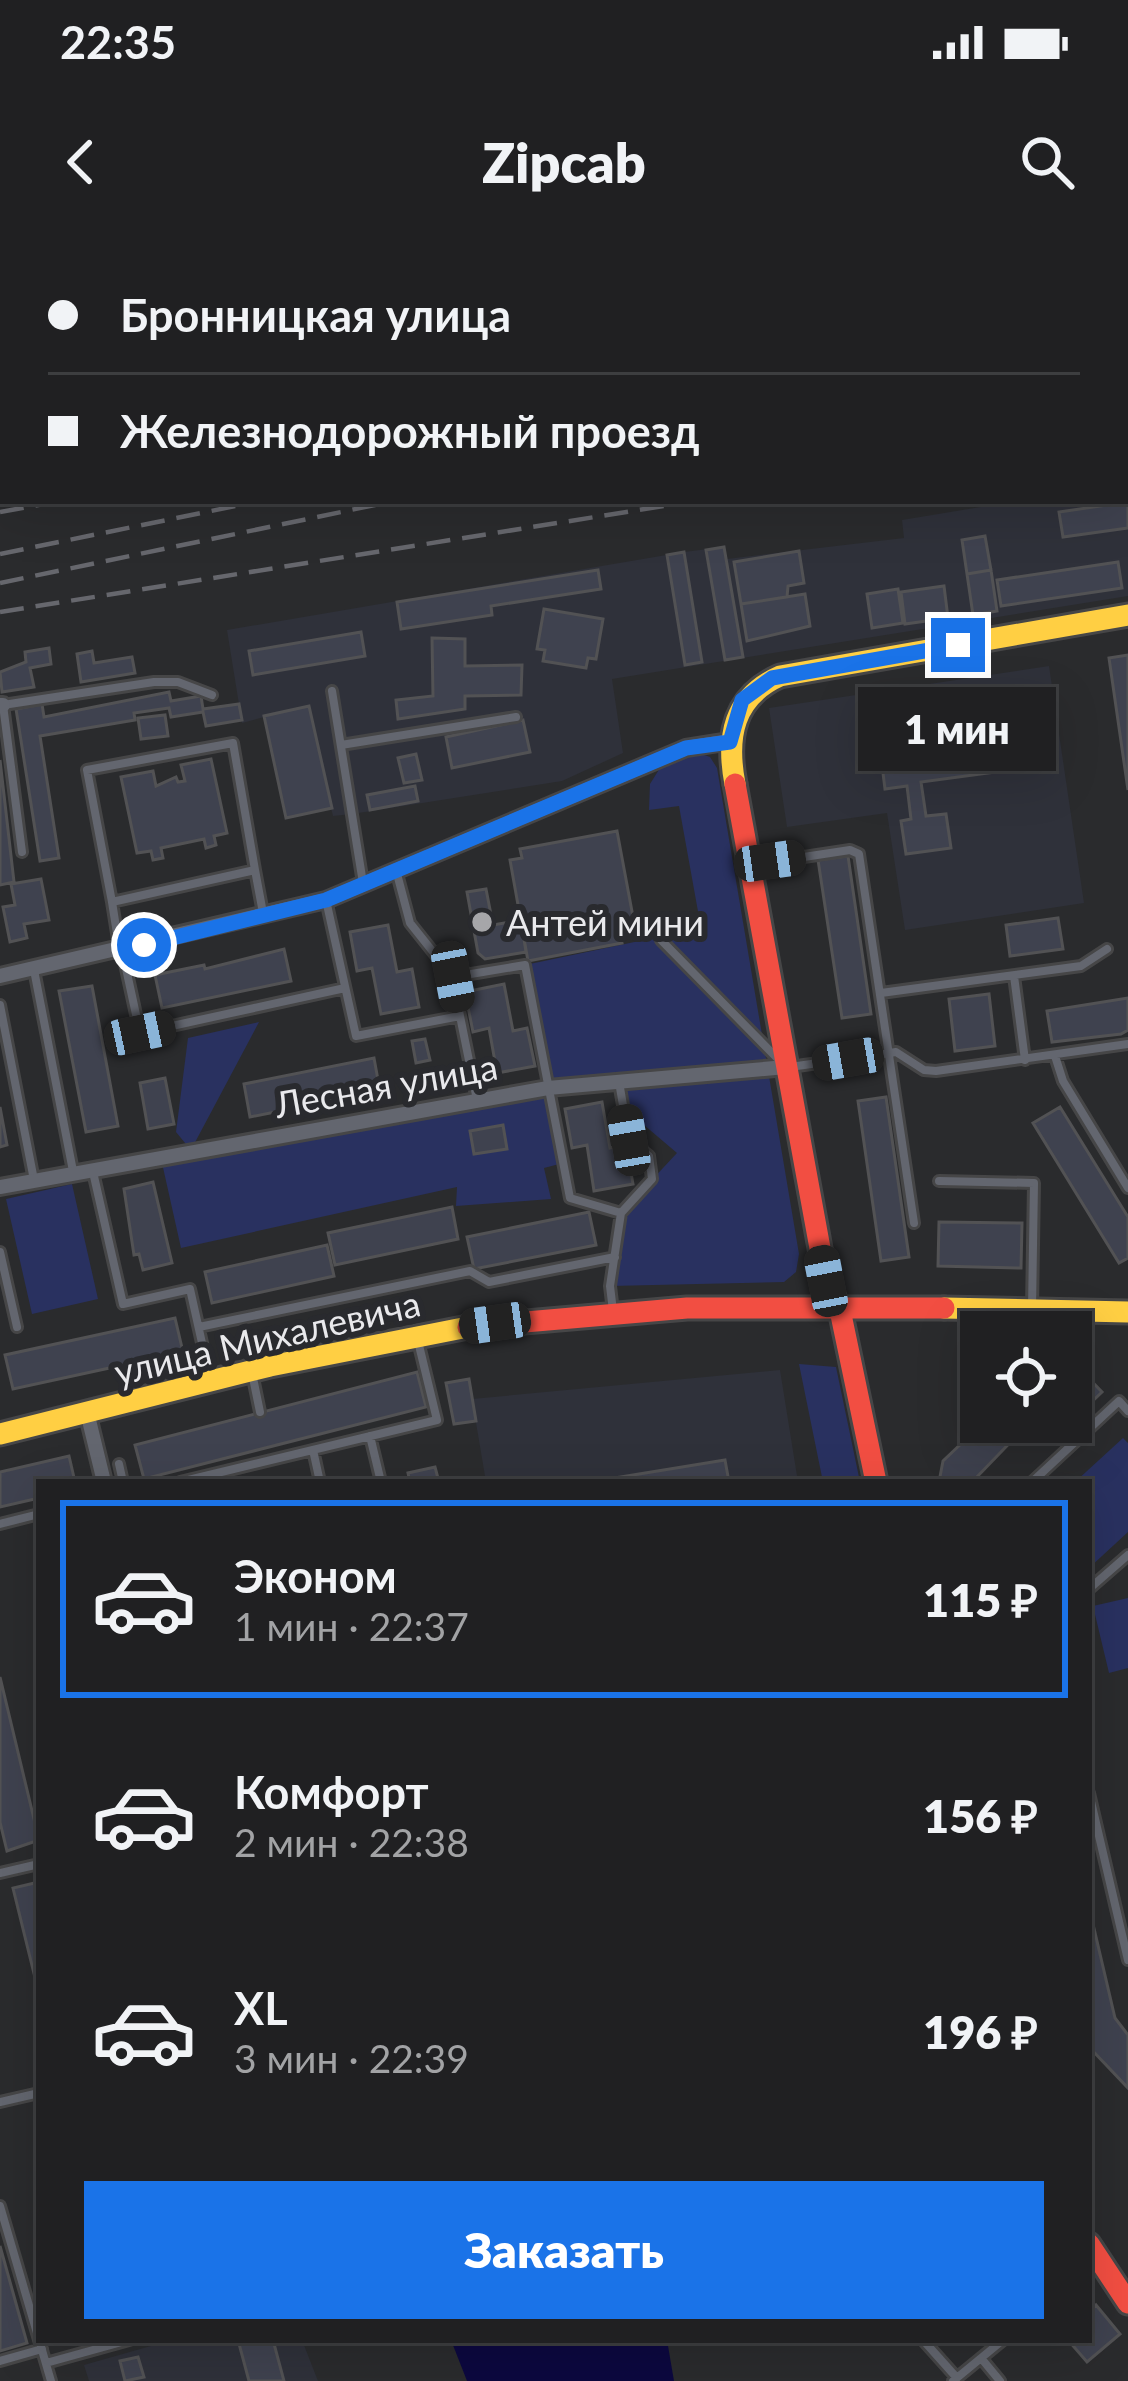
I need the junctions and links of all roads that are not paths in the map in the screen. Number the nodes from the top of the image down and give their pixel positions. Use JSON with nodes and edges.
{"nodes":[{"id":1,"x":1128,"y":616,"type":"edge"},
{"id":2,"x":332,"y":691,"type":"dead end"},
{"id":3,"x":212,"y":695,"type":"dead end"},
{"id":4,"x":2,"y":705,"type":"edge"},
{"id":5,"x":516,"y":717,"type":"dead end"},
{"id":6,"x":730,"y":742,"type":"junction"},
{"id":7,"x":341,"y":745,"type":"junction"},
{"id":8,"x":22,"y":852,"type":"dead end"},
{"id":9,"x":749,"y":865,"type":"junction"},
{"id":10,"x":255,"y":869,"type":"junction"},
{"id":11,"x":396,"y":870,"type":"junction"},
{"id":12,"x":364,"y":884,"type":"junction"},
{"id":13,"x":326,"y":900,"type":"junction"},
{"id":14,"x":112,"y":902,"type":"junction"},
{"id":15,"x":264,"y":915,"type":"junction"},
{"id":16,"x":662,"y":940,"type":"dead end"},
{"id":17,"x":1107,"y":949,"type":"dead end"},
{"id":18,"x":121,"y":950,"type":"junction"},
{"id":19,"x":34,"y":970,"type":"junction"},
{"id":20,"x":0,"y":976,"type":"edge"},
{"id":21,"x":1014,"y":976,"type":"junction"},
{"id":22,"x":453,"y":977,"type":"junction"},
{"id":23,"x":345,"y":988,"type":"junction"},
{"id":24,"x":881,"y":993,"type":"junction"},
{"id":25,"x":0,"y":1005,"type":"edge"},
{"id":26,"x":460,"y":1016,"type":"junction"},
{"id":27,"x":1128,"y":1044,"type":"edge"},
{"id":28,"x":890,"y":1052,"type":"junction"},
{"id":29,"x":1055,"y":1056,"type":"junction"},
{"id":30,"x":1025,"y":1060,"type":"junction"},
{"id":31,"x":786,"y":1067,"type":"junction"},
{"id":32,"x":619,"y":1082,"type":"junction"},
{"id":33,"x":548,"y":1088,"type":"junction"},
{"id":34,"x":477,"y":1100,"type":"junction"},
{"id":35,"x":92,"y":1167,"type":"junction"},
{"id":36,"x":73,"y":1171,"type":"junction"},
{"id":37,"x":34,"y":1180,"type":"junction"},
{"id":38,"x":940,"y":1181,"type":"dead end"},
{"id":39,"x":0,"y":1187,"type":"edge"},
{"id":40,"x":1128,"y":1188,"type":"edge"},
{"id":41,"x":621,"y":1213,"type":"junction"},
{"id":42,"x":914,"y":1223,"type":"dead end"},
{"id":43,"x":0,"y":1252,"type":"edge"},
{"id":44,"x":615,"y":1257,"type":"junction"},
{"id":45,"x":840,"y":1310,"type":"junction"},
{"id":46,"x":1031,"y":1311,"type":"joint"},
{"id":47,"x":613,"y":1312,"type":"junction"},
{"id":48,"x":1092,"y":1312,"type":"edge"},
{"id":49,"x":1128,"y":1312,"type":"edge"},
{"id":50,"x":199,"y":1327,"type":"junction"},
{"id":51,"x":16,"y":1328,"type":"dead end"},
{"id":52,"x":417,"y":1336,"type":"junction"},
{"id":53,"x":251,"y":1371,"type":"junction"},
{"id":54,"x":211,"y":1381,"type":"junction"},
{"id":55,"x":1128,"y":1411,"type":"edge"},
{"id":56,"x":87,"y":1412,"type":"junction"},
{"id":57,"x":260,"y":1412,"type":"dead end"},
{"id":58,"x":0,"y":1434,"type":"edge"},
{"id":59,"x":370,"y":1436,"type":"junction"},
{"id":60,"x":269,"y":1445,"type":"dead end"},
{"id":61,"x":313,"y":1450,"type":"junction"},
{"id":62,"x":272,"y":1460,"type":"junction"},
{"id":63,"x":119,"y":1464,"type":"dead end"},
{"id":64,"x":103,"y":1479,"type":"edge"},
{"id":65,"x":122,"y":1479,"type":"edge"},
{"id":66,"x":193,"y":1479,"type":"edge"},
{"id":67,"x":319,"y":1479,"type":"edge"},
{"id":68,"x":380,"y":1479,"type":"edge"},
{"id":69,"x":875,"y":1479,"type":"edge"},
{"id":70,"x":1035,"y":1479,"type":"edge"},
{"id":71,"x":36,"y":1515,"type":"edge"},
{"id":72,"x":0,"y":1523,"type":"edge"},
{"id":73,"x":1128,"y":1555,"type":"edge"},
{"id":74,"x":1092,"y":1586,"type":"edge"},
{"id":75,"x":1092,"y":1805,"type":"edge"},
{"id":76,"x":36,"y":1865,"type":"edge"},
{"id":77,"x":0,"y":1873,"type":"edge"},
{"id":78,"x":1128,"y":1960,"type":"edge"},
{"id":79,"x":36,"y":2094,"type":"edge"},
{"id":80,"x":0,"y":2102,"type":"edge"},
{"id":81,"x":0,"y":2206,"type":"edge"},
{"id":82,"x":1092,"y":2258,"type":"edge"},
{"id":83,"x":1127,"y":2300,"type":"edge"},
{"id":84,"x":36,"y":2329,"type":"edge"},
{"id":85,"x":40,"y":2343,"type":"edge"},
{"id":86,"x":118,"y":2343,"type":"edge"},
{"id":87,"x":925,"y":2343,"type":"edge"},
{"id":88,"x":999,"y":2343,"type":"edge"},
{"id":89,"x":42,"y":2349,"type":"junction"},
{"id":90,"x":981,"y":2358,"type":"junction"},
{"id":91,"x":0,"y":2361,"type":"edge"},
{"id":92,"x":46,"y":2363,"type":"junction"},
{"id":93,"x":955,"y":2379,"type":"edge"},
{"id":94,"x":51,"y":2381,"type":"edge"},
{"id":95,"x":1000,"y":2381,"type":"edge"}],
"edges":[{"from":1,"to":6,"type":"main road"},
{"from":2,"to":7,"type":"lane"},
{"from":3,"to":4,"type":"lane"},
{"from":4,"to":8,"type":"lane"},
{"from":5,"to":7,"type":"lane"},
{"from":6,"to":9,"type":"main road"},
{"from":6,"to":11,"type":"street"},
{"from":7,"to":12,"type":"lane"},
{"from":9,"to":24,"type":"lane"},
{"from":9,"to":31,"type":"main road"},
{"from":10,"to":14,"type":"lane"},
{"from":10,"to":14,"type":"lane"},
{"from":10,"to":15,"type":"lane"},
{"from":11,"to":12,"type":"street"},
{"from":11,"to":22,"type":"lane"},
{"from":12,"to":13,"type":"street"},
{"from":13,"to":15,"type":"street"},
{"from":13,"to":23,"type":"lane"},
{"from":14,"to":18,"type":"lane"},
{"from":15,"to":18,"type":"street"},
{"from":16,"to":31,"type":"lane"},
{"from":17,"to":21,"type":"lane"},
{"from":18,"to":19,"type":"street"},
{"from":18,"to":23,"type":"lane"},
{"from":19,"to":20,"type":"street"},
{"from":19,"to":36,"type":"lane"},
{"from":21,"to":24,"type":"lane"},
{"from":21,"to":30,"type":"lane"},
{"from":22,"to":26,"type":"lane"},
{"from":22,"to":33,"type":"lane"},
{"from":23,"to":26,"type":"lane"},
{"from":24,"to":28,"type":"lane"},
{"from":25,"to":37,"type":"lane"},
{"from":26,"to":34,"type":"lane"},
{"from":27,"to":29,"type":"lane"},
{"from":28,"to":30,"type":"lane"},
{"from":28,"to":31,"type":"lane"},
{"from":28,"to":42,"type":"lane"},
{"from":29,"to":30,"type":"lane"},
{"from":29,"to":40,"type":"lane"},
{"from":31,"to":32,"type":"street","name":"Лесная улица"},
{"from":31,"to":45,"type":"main road"},
{"from":32,"to":33,"type":"street","name":"Лесная улица"},
{"from":32,"to":41,"type":"lane"},
{"from":33,"to":34,"type":"street","name":"Лесная улица"},
{"from":33,"to":41,"type":"lane"},
{"from":34,"to":35,"type":"street","name":"Лесная улица"},
{"from":35,"to":36,"type":"street","name":"Лесная улица"},
{"from":35,"to":50,"type":"lane"},
{"from":36,"to":37,"type":"street","name":"Лесная улица"},
{"from":37,"to":39,"type":"street","name":"Лесная улица"},
{"from":38,"to":46,"type":"lane"},
{"from":41,"to":44,"type":"lane"},
{"from":43,"to":51,"type":"lane"},
{"from":44,"to":47,"type":"lane"},
{"from":44,"to":50,"type":"lane"},
{"from":45,"to":46,"type":"main road","name":"улица Михалевича"},
{"from":45,"to":47,"type":"main road","name":"улица Михалевича"},
{"from":45,"to":69,"type":"main road"},
{"from":47,"to":52,"type":"main road","name":"улица Михалевича"},
{"from":48,"to":49,"type":"main road","name":"улица Михалевича"},
{"from":50,"to":54,"type":"lane"},
{"from":52,"to":53,"type":"main road","name":"улица Михалевича"},
{"from":52,"to":59,"type":"lane"},
{"from":53,"to":54,"type":"main road","name":"улица Михалевича"},
{"from":53,"to":57,"type":"lane"},
{"from":54,"to":56,"type":"main road","name":"улица Михалевича"},
{"from":55,"to":70,"type":"lane"},
{"from":56,"to":58,"type":"main road","name":"улица Михалевича"},
{"from":56,"to":64,"type":"street"},
{"from":59,"to":61,"type":"lane"},
{"from":59,"to":68,"type":"lane"},
{"from":60,"to":62,"type":"lane"},
{"from":61,"to":62,"type":"lane"},
{"from":61,"to":67,"type":"lane"},
{"from":62,"to":66,"type":"lane"},
{"from":63,"to":65,"type":"lane"},
{"from":71,"to":72,"type":"lane"},
{"from":73,"to":74,"type":"lane"},
{"from":75,"to":78,"type":"lane"},
{"from":76,"to":77,"type":"lane"},
{"from":79,"to":80,"type":"lane"},
{"from":81,"to":84,"type":"lane"},
{"from":82,"to":83,"type":"main road"},
{"from":85,"to":89,"type":"lane"},
{"from":86,"to":92,"type":"lane"},
{"from":87,"to":93,"type":"lane"},
{"from":88,"to":90,"type":"lane"},
{"from":89,"to":91,"type":"lane"},
{"from":89,"to":92,"type":"lane"},
{"from":90,"to":93,"type":"lane"},
{"from":90,"to":95,"type":"lane"},
{"from":92,"to":94,"type":"lane"}]}
